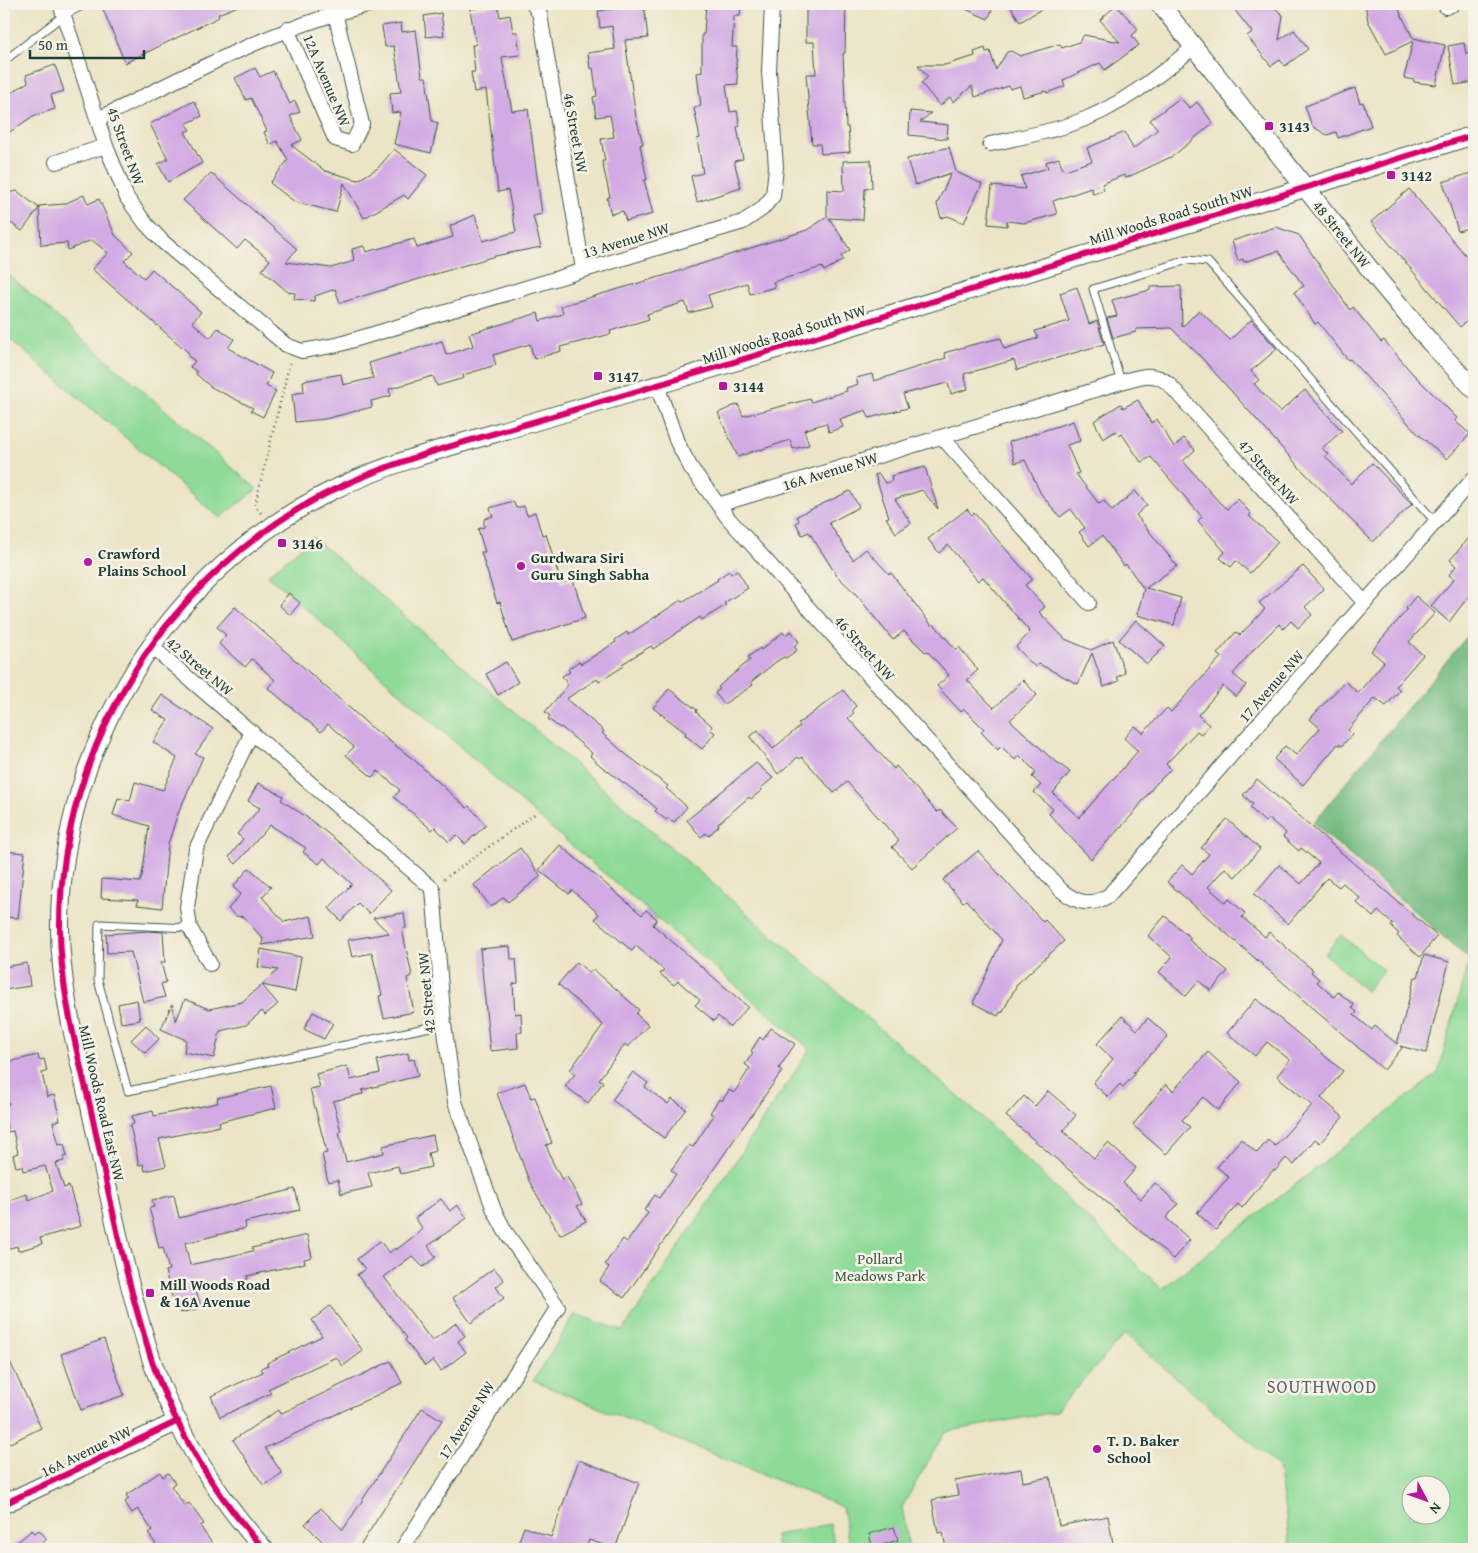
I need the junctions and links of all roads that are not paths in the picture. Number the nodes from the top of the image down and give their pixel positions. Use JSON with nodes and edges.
{"nodes":[{"id":1,"x":86,"y":4,"type":"edge"},
{"id":2,"x":372,"y":4,"type":"edge"},
{"id":3,"x":533,"y":4,"type":"edge"},
{"id":4,"x":772,"y":4,"type":"edge"},
{"id":5,"x":1160,"y":4,"type":"edge"},
{"id":6,"x":62,"y":10,"type":"edge"},
{"id":7,"x":335,"y":13,"type":"junction"},
{"id":8,"x":287,"y":29,"type":"junction"},
{"id":9,"x":1194,"y":46,"type":"junction"},
{"id":10,"x":4,"y":61,"type":"edge"},
{"id":11,"x":98,"y":119,"type":"junction"},
{"id":12,"x":1474,"y":135,"type":"edge"},
{"id":13,"x":990,"y":144,"type":"dead end"},
{"id":14,"x":106,"y":146,"type":"junction"},
{"id":15,"x":56,"y":162,"type":"dead end"},
{"id":16,"x":1304,"y":187,"type":"junction"},
{"id":17,"x":583,"y":270,"type":"junction"},
{"id":18,"x":294,"y":348,"type":"joint"},
{"id":19,"x":1143,"y":376,"type":"joint"},
{"id":20,"x":1121,"y":382,"type":"junction"},
{"id":21,"x":657,"y":385,"type":"junction"},
{"id":22,"x":1474,"y":388,"type":"edge"},
{"id":23,"x":942,"y":437,"type":"junction"},
{"id":24,"x":1474,"y":478,"type":"edge"},
{"id":25,"x":718,"y":505,"type":"junction"},
{"id":26,"x":1436,"y":523,"type":"junction"},
{"id":27,"x":1089,"y":603,"type":"dead end"},
{"id":28,"x":1365,"y":603,"type":"junction"},
{"id":29,"x":150,"y":645,"type":"junction"},
{"id":30,"x":252,"y":732,"type":"junction"},
{"id":31,"x":1086,"y":903,"type":"joint"},
{"id":32,"x":190,"y":928,"type":"junction"},
{"id":33,"x":210,"y":964,"type":"dead end"},
{"id":34,"x":444,"y":1024,"type":"junction"},
{"id":35,"x":558,"y":1307,"type":"joint"},
{"id":36,"x":178,"y":1421,"type":"junction"},
{"id":37,"x":4,"y":1504,"type":"edge"},
{"id":38,"x":264,"y":1549,"type":"edge"},
{"id":39,"x":402,"y":1549,"type":"edge"}],
"edges":[{"from":1,"to":6,"type":"lane"},
{"from":2,"to":7,"type":"street","name":"12A Avenue NW"},
{"from":3,"to":17,"type":"street","name":"46 Street NW"},
{"from":4,"to":17,"type":"street","name":"13 Avenue NW"},
{"from":5,"to":9,"type":"street","name":"48 Street NW"},
{"from":6,"to":10,"type":"lane"},
{"from":6,"to":11,"type":"street","name":"45 Street NW"},
{"from":7,"to":8,"type":"street","name":"12A Avenue NW"},
{"from":7,"to":8,"type":"street","name":"12A Avenue NW"},
{"from":8,"to":11,"type":"street","name":"12A Avenue NW"},
{"from":9,"to":13,"type":"street"},
{"from":9,"to":16,"type":"street","name":"48 Street NW"},
{"from":11,"to":14,"type":"street","name":"45 Street NW"},
{"from":12,"to":16,"type":"street","name":"Mill Woods Road South NW"},
{"from":14,"to":15,"type":"street"},
{"from":14,"to":18,"type":"street","name":"45 Street NW"},
{"from":16,"to":21,"type":"street","name":"Mill Woods Road South NW"},
{"from":16,"to":22,"type":"street","name":"48 Street NW"},
{"from":17,"to":18,"type":"street","name":"13 Avenue NW"},
{"from":19,"to":20,"type":"street","name":"16A Avenue NW"},
{"from":19,"to":28,"type":"street","name":"47 Street NW"},
{"from":20,"to":23,"type":"street","name":"16A Avenue NW"},
{"from":20,"to":26,"type":"lane"},
{"from":21,"to":25,"type":"street","name":"46 Street NW"},
{"from":21,"to":29,"type":"street","name":"Mill Woods Road South NW"},
{"from":23,"to":25,"type":"street","name":"16A Avenue NW"},
{"from":23,"to":27,"type":"street"},
{"from":24,"to":26,"type":"street","name":"17 Avenue NW"},
{"from":25,"to":31,"type":"street","name":"46 Street NW"},
{"from":26,"to":28,"type":"street","name":"17 Avenue NW"},
{"from":28,"to":31,"type":"street","name":"17 Avenue NW"},
{"from":29,"to":30,"type":"street","name":"42 Street NW"},
{"from":29,"to":36,"type":"street","name":"Mill Woods Road East NW"},
{"from":30,"to":32,"type":"street"},
{"from":30,"to":34,"type":"street","name":"42 Street NW"},
{"from":32,"to":33,"type":"street"},
{"from":32,"to":34,"type":"lane"},
{"from":34,"to":35,"type":"street","name":"42 Street NW"},
{"from":35,"to":39,"type":"street","name":"17 Avenue NW"},
{"from":36,"to":37,"type":"street","name":"16A Avenue NW"},
{"from":36,"to":38,"type":"street","name":"Mill Woods Road East NW"}]}
